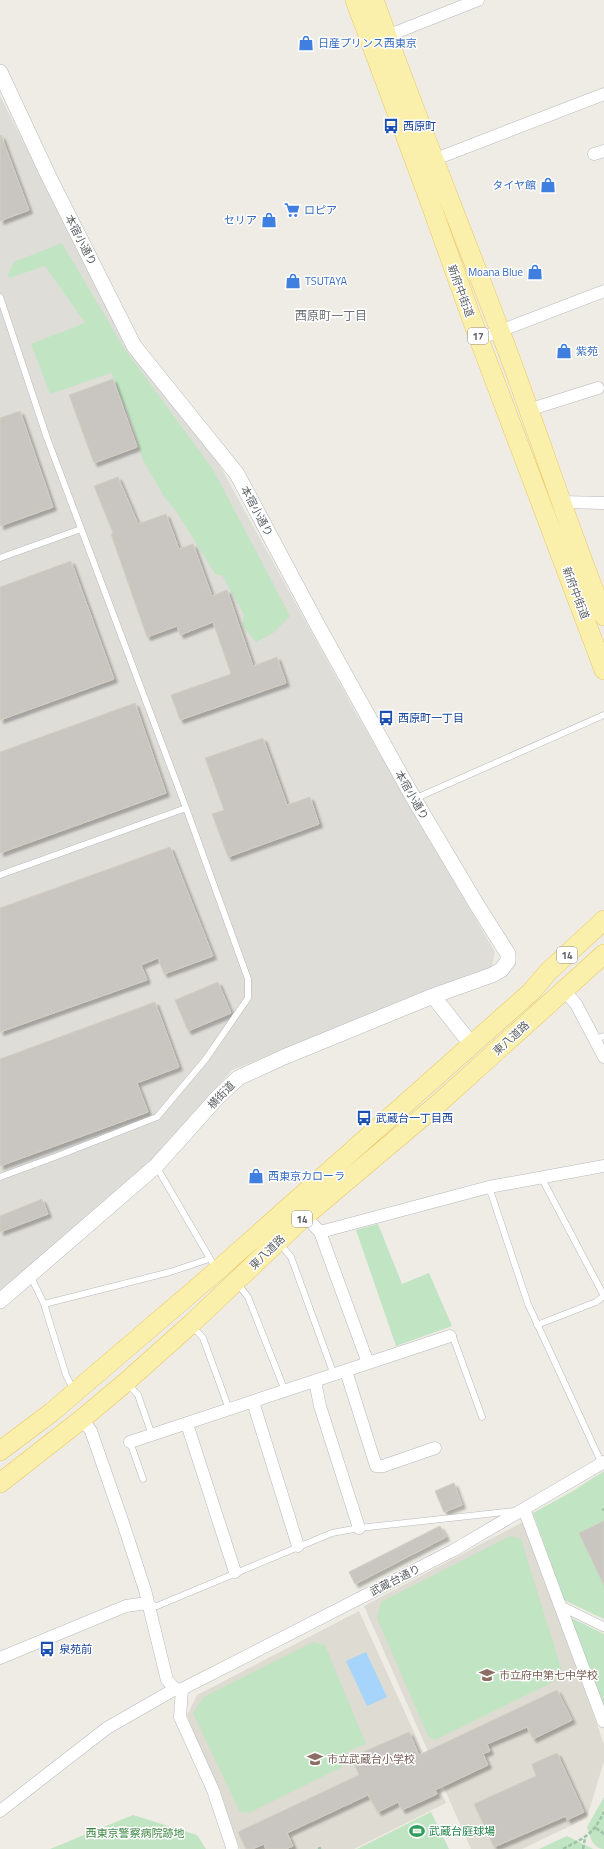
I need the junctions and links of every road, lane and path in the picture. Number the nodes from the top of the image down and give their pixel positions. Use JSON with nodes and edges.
{"nodes":[{"id":1,"x":355,"y":0,"type":"edge"},
{"id":2,"x":374,"y":0,"type":"edge"},
{"id":3,"x":478,"y":0,"type":"edge"},
{"id":4,"x":387,"y":36,"type":"junction"},
{"id":5,"x":0,"y":72,"type":"edge"},
{"id":6,"x":604,"y":94,"type":"edge"},
{"id":7,"x":433,"y":160,"type":"junction"},
{"id":8,"x":448,"y":198,"type":"junction"},
{"id":9,"x":456,"y":277,"type":"junction"},
{"id":10,"x":604,"y":291,"type":"edge"},
{"id":11,"x":0,"y":297,"type":"edge"},
{"id":12,"x":500,"y":331,"type":"junction"},
{"id":13,"x":479,"y":339,"type":"junction"},
{"id":14,"x":519,"y":384,"type":"junction"},
{"id":15,"x":598,"y":388,"type":"dead end"},
{"id":16,"x":528,"y":410,"type":"junction"},
{"id":17,"x":525,"y":458,"type":"junction"},
{"id":18,"x":561,"y":502,"type":"junction"},
{"id":19,"x":604,"y":503,"type":"edge"},
{"id":20,"x":81,"y":529,"type":"junction"},
{"id":21,"x":0,"y":558,"type":"edge"},
{"id":22,"x":604,"y":616,"type":"edge"},
{"id":23,"x":604,"y":670,"type":"edge"},
{"id":24,"x":604,"y":715,"type":"edge"},
{"id":25,"x":414,"y":799,"type":"junction"},
{"id":26,"x":186,"y":808,"type":"junction"},
{"id":27,"x":0,"y":875,"type":"edge"},
{"id":28,"x":604,"y":920,"type":"edge"},
{"id":29,"x":604,"y":933,"type":"edge"},
{"id":30,"x":508,"y":954,"type":"joint"},
{"id":31,"x":604,"y":954,"type":"edge"},
{"id":32,"x":564,"y":990,"type":"junction"},
{"id":33,"x":531,"y":992,"type":"junction"},
{"id":34,"x":433,"y":996,"type":"junction"},
{"id":35,"x":599,"y":1038,"type":"edge"},
{"id":36,"x":471,"y":1044,"type":"junction"},
{"id":37,"x":604,"y":1057,"type":"edge"},
{"id":38,"x":156,"y":1166,"type":"junction"},
{"id":39,"x":604,"y":1166,"type":"edge"},
{"id":40,"x":0,"y":1177,"type":"edge"},
{"id":41,"x":541,"y":1177,"type":"junction"},
{"id":42,"x":489,"y":1187,"type":"junction"},
{"id":43,"x":306,"y":1216,"type":"junction"},
{"id":44,"x":320,"y":1232,"type":"junction"},
{"id":45,"x":277,"y":1241,"type":"junction"},
{"id":46,"x":214,"y":1264,"type":"junction"},
{"id":47,"x":30,"y":1275,"type":"junction"},
{"id":48,"x":236,"y":1282,"type":"junction"},
{"id":49,"x":0,"y":1301,"type":"edge"},
{"id":50,"x":44,"y":1304,"type":"junction"},
{"id":51,"x":189,"y":1322,"type":"junction"},
{"id":52,"x":537,"y":1325,"type":"junction"},
{"id":53,"x":450,"y":1336,"type":"joint"},
{"id":54,"x":368,"y":1363,"type":"junction"},
{"id":55,"x":102,"y":1369,"type":"junction"},
{"id":56,"x":346,"y":1371,"type":"junction"},
{"id":57,"x":334,"y":1374,"type":"junction"},
{"id":58,"x":315,"y":1381,"type":"junction"},
{"id":59,"x":126,"y":1382,"type":"junction"},
{"id":60,"x":284,"y":1391,"type":"junction"},
{"id":61,"x":75,"y":1392,"type":"junction"},
{"id":62,"x":252,"y":1402,"type":"junction"},
{"id":63,"x":229,"y":1409,"type":"junction"},
{"id":64,"x":482,"y":1417,"type":"dead end"},
{"id":65,"x":82,"y":1419,"type":"junction"},
{"id":66,"x":187,"y":1424,"type":"junction"},
{"id":67,"x":152,"y":1435,"type":"junction"},
{"id":68,"x":54,"y":1442,"type":"junction"},
{"id":69,"x":130,"y":1442,"type":"joint"},
{"id":70,"x":435,"y":1448,"type":"dead end"},
{"id":71,"x":0,"y":1451,"type":"edge"},
{"id":72,"x":0,"y":1462,"type":"edge"},
{"id":73,"x":603,"y":1463,"type":"edge"},
{"id":74,"x":143,"y":1479,"type":"dead end"},
{"id":75,"x":0,"y":1483,"type":"edge"},
{"id":76,"x":522,"y":1510,"type":"junction"},
{"id":77,"x":359,"y":1528,"type":"junction"},
{"id":78,"x":298,"y":1546,"type":"junction"},
{"id":79,"x":235,"y":1572,"type":"junction"},
{"id":80,"x":147,"y":1604,"type":"junction"},
{"id":81,"x":559,"y":1605,"type":"junction"},
{"id":82,"x":604,"y":1627,"type":"edge"},
{"id":83,"x":0,"y":1658,"type":"edge"},
{"id":84,"x":178,"y":1689,"type":"junction"},
{"id":85,"x":603,"y":1721,"type":"dead end"},
{"id":86,"x":0,"y":1811,"type":"edge"},
{"id":87,"x":604,"y":1812,"type":"edge"},
{"id":88,"x":596,"y":1828,"type":"junction"},
{"id":89,"x":604,"y":1834,"type":"edge"},
{"id":90,"x":585,"y":1837,"type":"junction"},
{"id":91,"x":232,"y":1847,"type":"dead end"},
{"id":92,"x":563,"y":1849,"type":"edge"},
{"id":93,"x":583,"y":1849,"type":"edge"}],
"edges":[{"from":1,"to":9,"type":"main road","name":"新府中街道","number":"17"},
{"from":2,"to":4,"type":"main road","name":"新府中街道","number":"17"},
{"from":3,"to":4,"type":"street"},
{"from":4,"to":7,"type":"main road","name":"新府中街道","number":"17"},
{"from":5,"to":25,"type":"street","name":"本宿小通り"},
{"from":6,"to":7,"type":"street"},
{"from":7,"to":8,"type":"main road","name":"新府中街道","number":"17"},
{"from":8,"to":9,"type":"main road"},
{"from":8,"to":12,"type":"main road","name":"新府中街道","number":"17"},
{"from":9,"to":13,"type":"main road","name":"新府中街道","number":"17"},
{"from":10,"to":12,"type":"street"},
{"from":11,"to":20,"type":"lane"},
{"from":12,"to":13,"type":"street"},
{"from":12,"to":14,"type":"main road","name":"新府中街道","number":"17"},
{"from":13,"to":17,"type":"main road","name":"新府中街道","number":"17"},
{"from":14,"to":16,"type":"main road","name":"新府中街道","number":"17"},
{"from":14,"to":17,"type":"main road"},
{"from":15,"to":16,"type":"street"},
{"from":16,"to":18,"type":"main road","name":"新府中街道","number":"17"},
{"from":17,"to":23,"type":"main road","name":"新府中街道","number":"17"},
{"from":18,"to":19,"type":"street"},
{"from":18,"to":22,"type":"main road","name":"新府中街道","number":"17"},
{"from":20,"to":21,"type":"lane"},
{"from":20,"to":26,"type":"lane"},
{"from":24,"to":25,"type":"lane"},
{"from":25,"to":30,"type":"street","name":"本宿小通り"},
{"from":26,"to":27,"type":"lane"},
{"from":26,"to":40,"type":"lane"},
{"from":28,"to":33,"type":"main road","name":"東八道路","number":"14"},
{"from":29,"to":33,"type":"main road","name":"東八道路","number":"14"},
{"from":30,"to":34,"type":"street","name":"横街道"},
{"from":31,"to":32,"type":"main road","name":"東八道路","number":"14"},
{"from":32,"to":35,"type":"street"},
{"from":32,"to":43,"type":"main road","name":"東八道路","number":"14"},
{"from":33,"to":36,"type":"main road","name":"東八道路","number":"14"},
{"from":34,"to":36,"type":"street"},
{"from":34,"to":38,"type":"street","name":"横街道"},
{"from":35,"to":37,"type":"street"},
{"from":36,"to":46,"type":"main road","name":"東八道路","number":"14"},
{"from":38,"to":46,"type":"lane"},
{"from":38,"to":47,"type":"street","name":"横街道"},
{"from":39,"to":41,"type":"street"},
{"from":41,"to":42,"type":"street"},
{"from":41,"to":52,"type":"lane"},
{"from":42,"to":44,"type":"street"},
{"from":42,"to":52,"type":"lane"},
{"from":43,"to":44,"type":"street"},
{"from":43,"to":45,"type":"main road","name":"東八道路","number":"14"},
{"from":44,"to":54,"type":"street"},
{"from":45,"to":48,"type":"main road","name":"東八道路","number":"14"},
{"from":45,"to":57,"type":"lane"},
{"from":46,"to":50,"type":"lane"},
{"from":46,"to":55,"type":"main road","name":"東八道路","number":"14"},
{"from":47,"to":49,"type":"street","name":"横街道"},
{"from":47,"to":50,"type":"lane"},
{"from":48,"to":51,"type":"main road","name":"東八道路","number":"14"},
{"from":48,"to":60,"type":"lane"},
{"from":50,"to":61,"type":"lane"},
{"from":51,"to":55,"type":"main road"},
{"from":51,"to":59,"type":"main road","name":"東八道路","number":"14"},
{"from":51,"to":63,"type":"lane"},
{"from":52,"to":73,"type":"lane"},
{"from":53,"to":54,"type":"street"},
{"from":53,"to":64,"type":"lane"},
{"from":54,"to":56,"type":"street"},
{"from":55,"to":61,"type":"main road","name":"東八道路","number":"14"},
{"from":56,"to":57,"type":"street"},
{"from":56,"to":70,"type":"street"},
{"from":57,"to":58,"type":"street"},
{"from":58,"to":60,"type":"street"},
{"from":58,"to":77,"type":"street"},
{"from":59,"to":65,"type":"main road","name":"東八道路","number":"14"},
{"from":59,"to":67,"type":"lane"},
{"from":60,"to":62,"type":"street"},
{"from":61,"to":71,"type":"main road","name":"東八道路","number":"14"},
{"from":62,"to":63,"type":"street"},
{"from":62,"to":78,"type":"street"},
{"from":63,"to":66,"type":"street"},
{"from":65,"to":68,"type":"main road","name":"東八道路","number":"14"},
{"from":65,"to":80,"type":"street"},
{"from":66,"to":67,"type":"street"},
{"from":66,"to":79,"type":"street"},
{"from":67,"to":69,"type":"street"},
{"from":68,"to":72,"type":"main road"},
{"from":68,"to":75,"type":"main road","name":"東八道路","number":"14"},
{"from":69,"to":74,"type":"lane"},
{"from":73,"to":76,"type":"street","name":"武蔵台通り"},
{"from":76,"to":77,"type":"lane"},
{"from":76,"to":81,"type":"street"},
{"from":76,"to":84,"type":"street","name":"武蔵台通り"},
{"from":77,"to":78,"type":"lane"},
{"from":78,"to":79,"type":"lane"},
{"from":79,"to":80,"type":"lane"},
{"from":80,"to":83,"type":"street"},
{"from":80,"to":84,"type":"street"},
{"from":81,"to":82,"type":"street"},
{"from":81,"to":85,"type":"street"},
{"from":84,"to":86,"type":"street","name":"武蔵台通り"},
{"from":84,"to":91,"type":"street"},
{"from":87,"to":88,"type":"path"},
{"from":88,"to":89,"type":"path"},
{"from":88,"to":90,"type":"path"},
{"from":90,"to":92,"type":"path"},
{"from":90,"to":93,"type":"path"}]}
